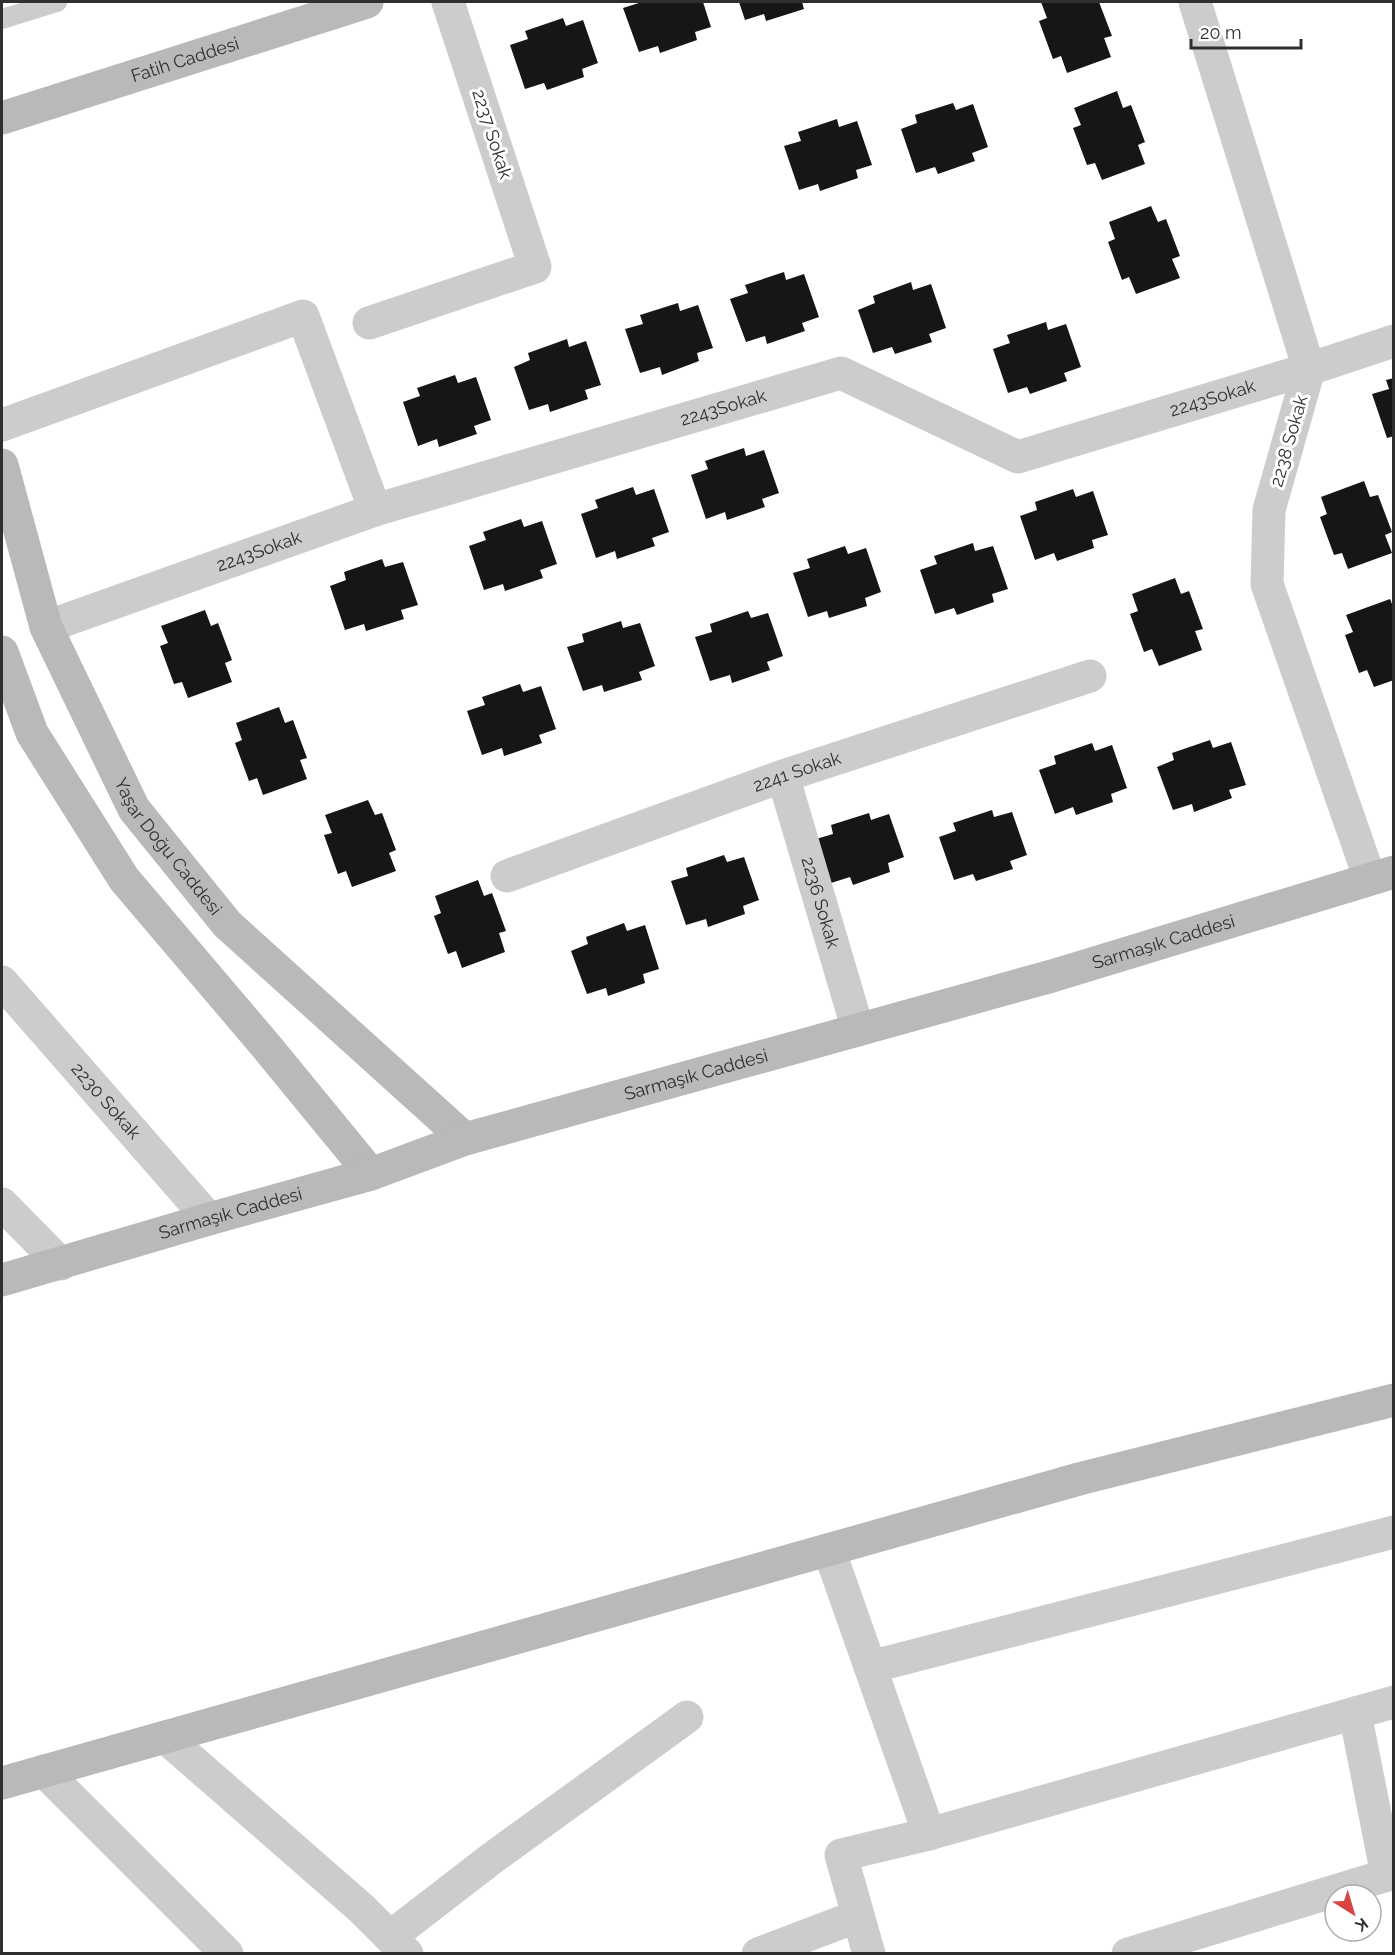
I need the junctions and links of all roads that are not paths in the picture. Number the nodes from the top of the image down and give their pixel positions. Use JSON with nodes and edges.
{"nodes":[{"id":1,"x":57,"y":2,"type":"edge"},
{"id":2,"x":368,"y":2,"type":"edge"},
{"id":3,"x":448,"y":2,"type":"edge"},
{"id":4,"x":1195,"y":2,"type":"edge"},
{"id":5,"x":2,"y":19,"type":"edge"},
{"id":6,"x":2,"y":118,"type":"edge"},
{"id":7,"x":369,"y":323,"type":"dead end"},
{"id":8,"x":1394,"y":341,"type":"edge"},
{"id":9,"x":1309,"y":369,"type":"junction"},
{"id":10,"x":2,"y":425,"type":"edge"},
{"id":11,"x":2,"y":465,"type":"edge"},
{"id":12,"x":375,"y":510,"type":"junction"},
{"id":13,"x":46,"y":627,"type":"junction"},
{"id":14,"x":2,"y":652,"type":"edge"},
{"id":15,"x":1090,"y":676,"type":"dead end"},
{"id":16,"x":783,"y":776,"type":"junction"},
{"id":17,"x":507,"y":876,"type":"dead end"},
{"id":18,"x":1382,"y":876,"type":"edge"},
{"id":19,"x":2,"y":982,"type":"edge"},
{"id":20,"x":858,"y":1030,"type":"junction"},
{"id":21,"x":465,"y":1139,"type":"junction"},
{"id":22,"x":370,"y":1174,"type":"junction"},
{"id":23,"x":2,"y":1204,"type":"edge"},
{"id":24,"x":209,"y":1219,"type":"junction"},
{"id":25,"x":60,"y":1264,"type":"junction"},
{"id":26,"x":2,"y":1280,"type":"edge"},
{"id":27,"x":1394,"y":1400,"type":"edge"},
{"id":28,"x":1394,"y":1532,"type":"edge"},
{"id":29,"x":829,"y":1550,"type":"junction"},
{"id":30,"x":870,"y":1667,"type":"junction"},
{"id":31,"x":1394,"y":1702,"type":"edge"},
{"id":32,"x":1355,"y":1713,"type":"junction"},
{"id":33,"x":687,"y":1717,"type":"dead end"},
{"id":34,"x":165,"y":1737,"type":"junction"},
{"id":35,"x":44,"y":1771,"type":"junction"},
{"id":36,"x":2,"y":1783,"type":"edge"},
{"id":37,"x":929,"y":1834,"type":"junction"},
{"id":38,"x":1390,"y":1874,"type":"edge"},
{"id":39,"x":858,"y":1916,"type":"junction"},
{"id":40,"x":398,"y":1945,"type":"edge"},
{"id":41,"x":227,"y":1953,"type":"edge"},
{"id":42,"x":758,"y":1953,"type":"edge"},
{"id":43,"x":869,"y":1953,"type":"edge"},
{"id":44,"x":1128,"y":1953,"type":"edge"}],
"edges":[{"from":1,"to":5,"type":"lane"},
{"from":2,"to":6,"type":"main road","name":"Fatih Caddesi"},
{"from":3,"to":7,"type":"street","name":"2237 Sokak"},
{"from":4,"to":9,"type":"street"},
{"from":8,"to":9,"type":"street","name":"2243Sokak"},
{"from":9,"to":12,"type":"street","name":"2243Sokak"},
{"from":9,"to":18,"type":"street","name":"2238 Sokak"},
{"from":10,"to":12,"type":"street"},
{"from":11,"to":13,"type":"main road","name":"Yaşar Doğu Caddesi"},
{"from":12,"to":13,"type":"street","name":"2243Sokak"},
{"from":13,"to":21,"type":"main road","name":"Yaşar Doğu Caddesi"},
{"from":14,"to":22,"type":"main road"},
{"from":15,"to":16,"type":"street","name":"2241 Sokak"},
{"from":16,"to":17,"type":"street","name":"2241 Sokak"},
{"from":16,"to":20,"type":"street","name":"2236 Sokak"},
{"from":18,"to":20,"type":"main road","name":"Sarmaşık Caddesi"},
{"from":19,"to":24,"type":"street","name":"2230 Sokak"},
{"from":20,"to":21,"type":"main road","name":"Sarmaşık Caddesi"},
{"from":21,"to":22,"type":"main road","name":"Sarmaşık Caddesi"},
{"from":22,"to":24,"type":"main road","name":"Sarmaşık Caddesi"},
{"from":23,"to":25,"type":"street"},
{"from":24,"to":25,"type":"main road","name":"Sarmaşık Caddesi"},
{"from":25,"to":26,"type":"main road","name":"Sarmaşık Caddesi"},
{"from":27,"to":29,"type":"main road"},
{"from":28,"to":30,"type":"street"},
{"from":29,"to":30,"type":"street"},
{"from":29,"to":34,"type":"main road"},
{"from":30,"to":37,"type":"street"},
{"from":31,"to":32,"type":"street"},
{"from":32,"to":37,"type":"street"},
{"from":32,"to":38,"type":"street"},
{"from":33,"to":40,"type":"street"},
{"from":34,"to":35,"type":"main road"},
{"from":34,"to":40,"type":"street"},
{"from":35,"to":36,"type":"main road"},
{"from":35,"to":41,"type":"street"},
{"from":37,"to":39,"type":"street"},
{"from":38,"to":44,"type":"street"},
{"from":39,"to":42,"type":"street"},
{"from":39,"to":43,"type":"street"}]}
